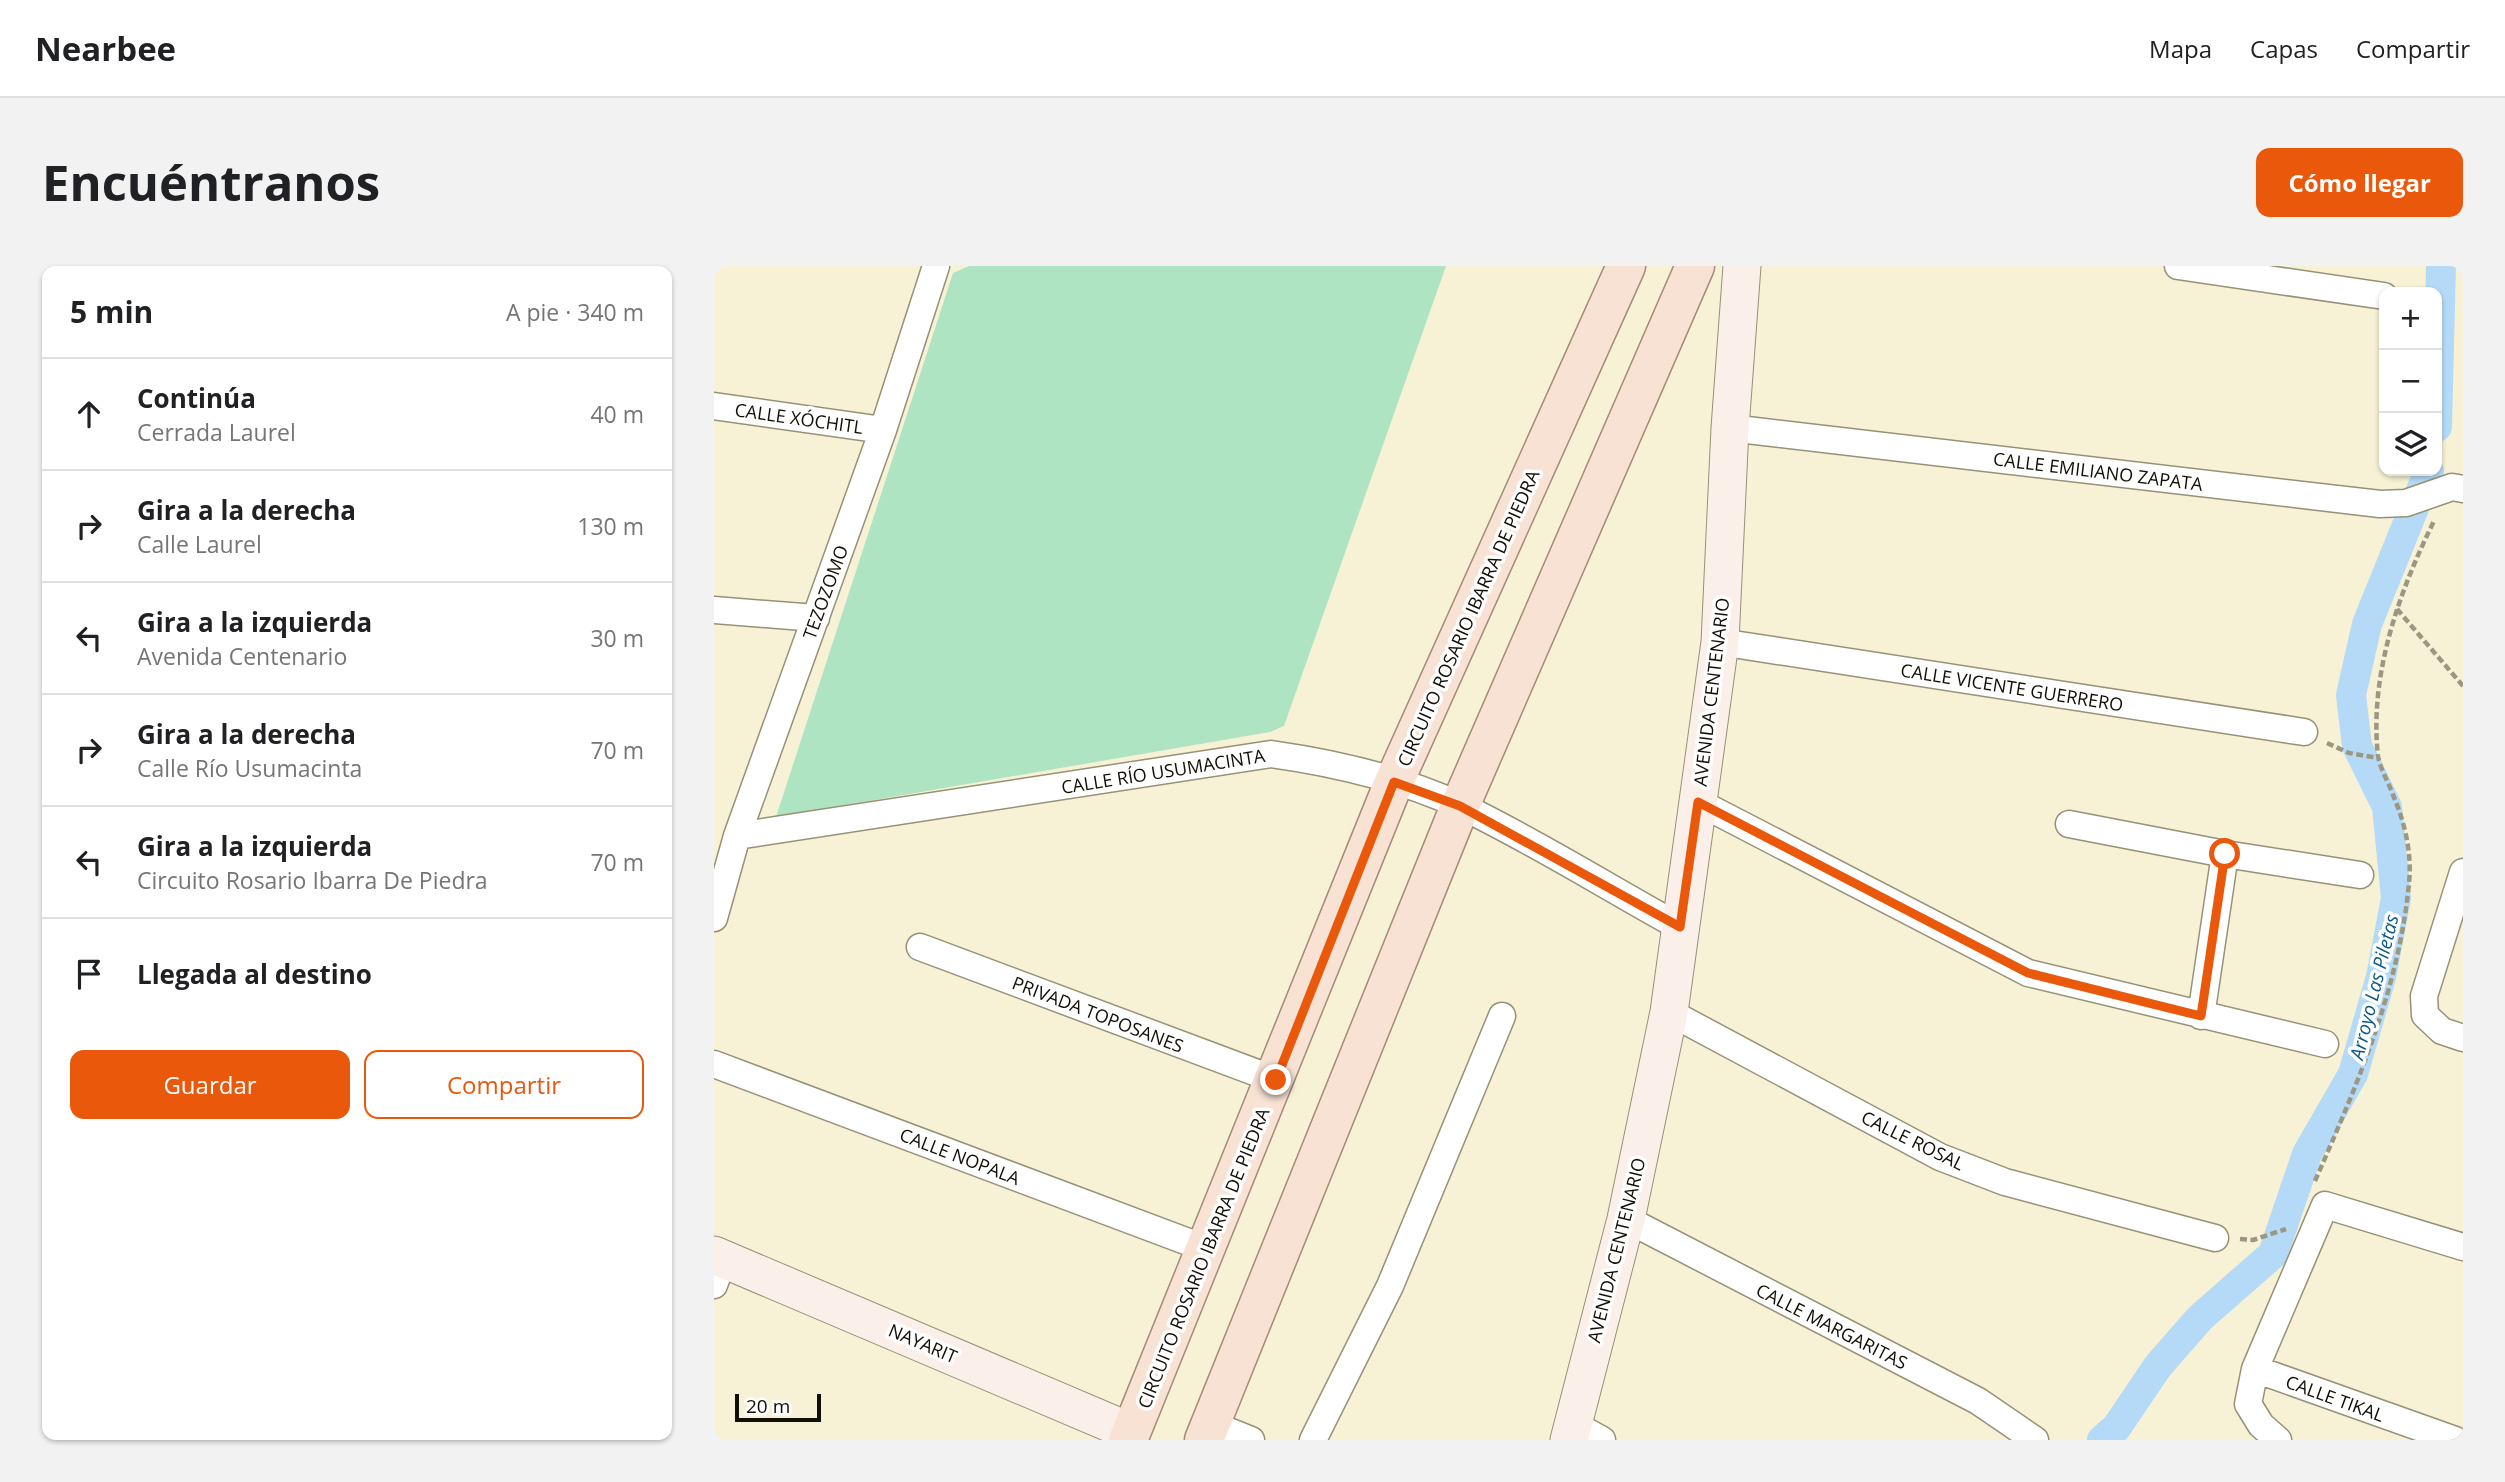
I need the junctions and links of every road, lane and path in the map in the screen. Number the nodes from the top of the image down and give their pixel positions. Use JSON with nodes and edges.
{"nodes":[{"id":1,"x":936,"y":266,"type":"edge"},
{"id":2,"x":1626,"y":266,"type":"edge"},
{"id":3,"x":1695,"y":266,"type":"edge"},
{"id":4,"x":1742,"y":266,"type":"edge"},
{"id":5,"x":2178,"y":266,"type":"edge"},
{"id":6,"x":2379,"y":295,"type":"edge"},
{"id":7,"x":714,"y":406,"type":"edge"},
{"id":8,"x":1730,"y":428,"type":"junction"},
{"id":9,"x":883,"y":430,"type":"junction"},
{"id":10,"x":2457,"y":488,"type":"edge"},
{"id":11,"x":2397,"y":608,"type":"dead end"},
{"id":12,"x":714,"y":610,"type":"edge"},
{"id":13,"x":816,"y":618,"type":"junction"},
{"id":14,"x":1720,"y":642,"type":"junction"},
{"id":15,"x":2463,"y":686,"type":"edge"},
{"id":16,"x":2304,"y":732,"type":"dead end"},
{"id":17,"x":2349,"y":753,"type":"dead end"},
{"id":18,"x":2378,"y":758,"type":"dead end"},
{"id":19,"x":1394,"y":782,"type":"junction"},
{"id":20,"x":1698,"y":802,"type":"junction"},
{"id":21,"x":1460,"y":806,"type":"junction"},
{"id":22,"x":2069,"y":824,"type":"dead end"},
{"id":23,"x":737,"y":836,"type":"junction"},
{"id":24,"x":2225,"y":854,"type":"junction"},
{"id":25,"x":2463,"y":872,"type":"edge"},
{"id":26,"x":2360,"y":875,"type":"dead end"},
{"id":27,"x":714,"y":917,"type":"edge"},
{"id":28,"x":1680,"y":927,"type":"junction"},
{"id":29,"x":920,"y":947,"type":"dead end"},
{"id":30,"x":1669,"y":1012,"type":"junction"},
{"id":31,"x":1502,"y":1016,"type":"dead end"},
{"id":32,"x":2201,"y":1016,"type":"junction"},
{"id":33,"x":2463,"y":1038,"type":"edge"},
{"id":34,"x":2325,"y":1044,"type":"dead end"},
{"id":35,"x":714,"y":1064,"type":"edge"},
{"id":36,"x":1276,"y":1080,"type":"junction"},
{"id":37,"x":1626,"y":1219,"type":"junction"},
{"id":38,"x":2295,"y":1227,"type":"dead end"},
{"id":39,"x":2215,"y":1238,"type":"dead end"},
{"id":40,"x":2253,"y":1240,"type":"dead end"},
{"id":41,"x":2463,"y":1247,"type":"edge"},
{"id":42,"x":1207,"y":1249,"type":"junction"},
{"id":43,"x":717,"y":1266,"type":"edge"},
{"id":44,"x":2255,"y":1369,"type":"junction"},
{"id":45,"x":1207,"y":1432,"type":"edge"},
{"id":46,"x":1581,"y":1435,"type":"edge"},
{"id":47,"x":1130,"y":1436,"type":"edge"},
{"id":48,"x":1251,"y":1440,"type":"edge"},
{"id":49,"x":1313,"y":1440,"type":"edge"},
{"id":50,"x":2035,"y":1440,"type":"edge"},
{"id":51,"x":2278,"y":1440,"type":"edge"},
{"id":52,"x":2455,"y":1440,"type":"edge"}],
"edges":[{"from":1,"to":9,"type":"street","name":"TEZOZOMO"},
{"from":2,"to":19,"type":"main road","name":"CIRCUITO ROSARIO IBARRA DE PIEDRA"},
{"from":3,"to":21,"type":"main road"},
{"from":4,"to":8,"type":"street","name":"AVENIDA CENTENARIO"},
{"from":5,"to":6,"type":"street"},
{"from":7,"to":9,"type":"street","name":"CALLE XÓCHITL"},
{"from":8,"to":10,"type":"street","name":"CALLE EMILIANO ZAPATA"},
{"from":8,"to":14,"type":"street","name":"AVENIDA CENTENARIO"},
{"from":9,"to":13,"type":"street","name":"TEZOZOMO"},
{"from":11,"to":15,"type":"path"},
{"from":12,"to":13,"type":"street"},
{"from":13,"to":23,"type":"street","name":"TEZOZOMO"},
{"from":14,"to":16,"type":"street","name":"CALLE VICENTE GUERRERO"},
{"from":14,"to":20,"type":"street","name":"AVENIDA CENTENARIO"},
{"from":17,"to":18,"type":"path"},
{"from":19,"to":21,"type":"street","name":"CALLE RÍO USUMACINTA"},
{"from":19,"to":23,"type":"street","name":"CALLE RÍO USUMACINTA"},
{"from":19,"to":36,"type":"main road","name":"CIRCUITO ROSARIO IBARRA DE PIEDRA"},
{"from":20,"to":28,"type":"street","name":"AVENIDA CENTENARIO"},
{"from":20,"to":32,"type":"street"},
{"from":21,"to":28,"type":"street","name":"CALLE RÍO USUMACINTA"},
{"from":21,"to":45,"type":"main road"},
{"from":22,"to":24,"type":"street"},
{"from":23,"to":27,"type":"street","name":"TEZOZOMO"},
{"from":24,"to":26,"type":"street"},
{"from":24,"to":32,"type":"street"},
{"from":25,"to":33,"type":"street"},
{"from":28,"to":30,"type":"street","name":"AVENIDA CENTENARIO"},
{"from":29,"to":36,"type":"street","name":"PRIVADA TOPOSANES"},
{"from":30,"to":37,"type":"street","name":"AVENIDA CENTENARIO"},
{"from":30,"to":39,"type":"street","name":"CALLE ROSAL"},
{"from":31,"to":49,"type":"street"},
{"from":32,"to":34,"type":"street"},
{"from":35,"to":42,"type":"street","name":"CALLE NOPALA"},
{"from":36,"to":42,"type":"main road","name":"CIRCUITO ROSARIO IBARRA DE PIEDRA"},
{"from":37,"to":46,"type":"street","name":"AVENIDA CENTENARIO"},
{"from":37,"to":50,"type":"street","name":"CALLE MARGARITAS"},
{"from":38,"to":40,"type":"path"},
{"from":41,"to":44,"type":"street"},
{"from":42,"to":47,"type":"main road","name":"CIRCUITO ROSARIO IBARRA DE PIEDRA"},
{"from":43,"to":47,"type":"street","name":"NAYARIT"},
{"from":44,"to":51,"type":"street"},
{"from":44,"to":52,"type":"street","name":"CALLE TIKAL"},
{"from":45,"to":48,"type":"street"}]}
